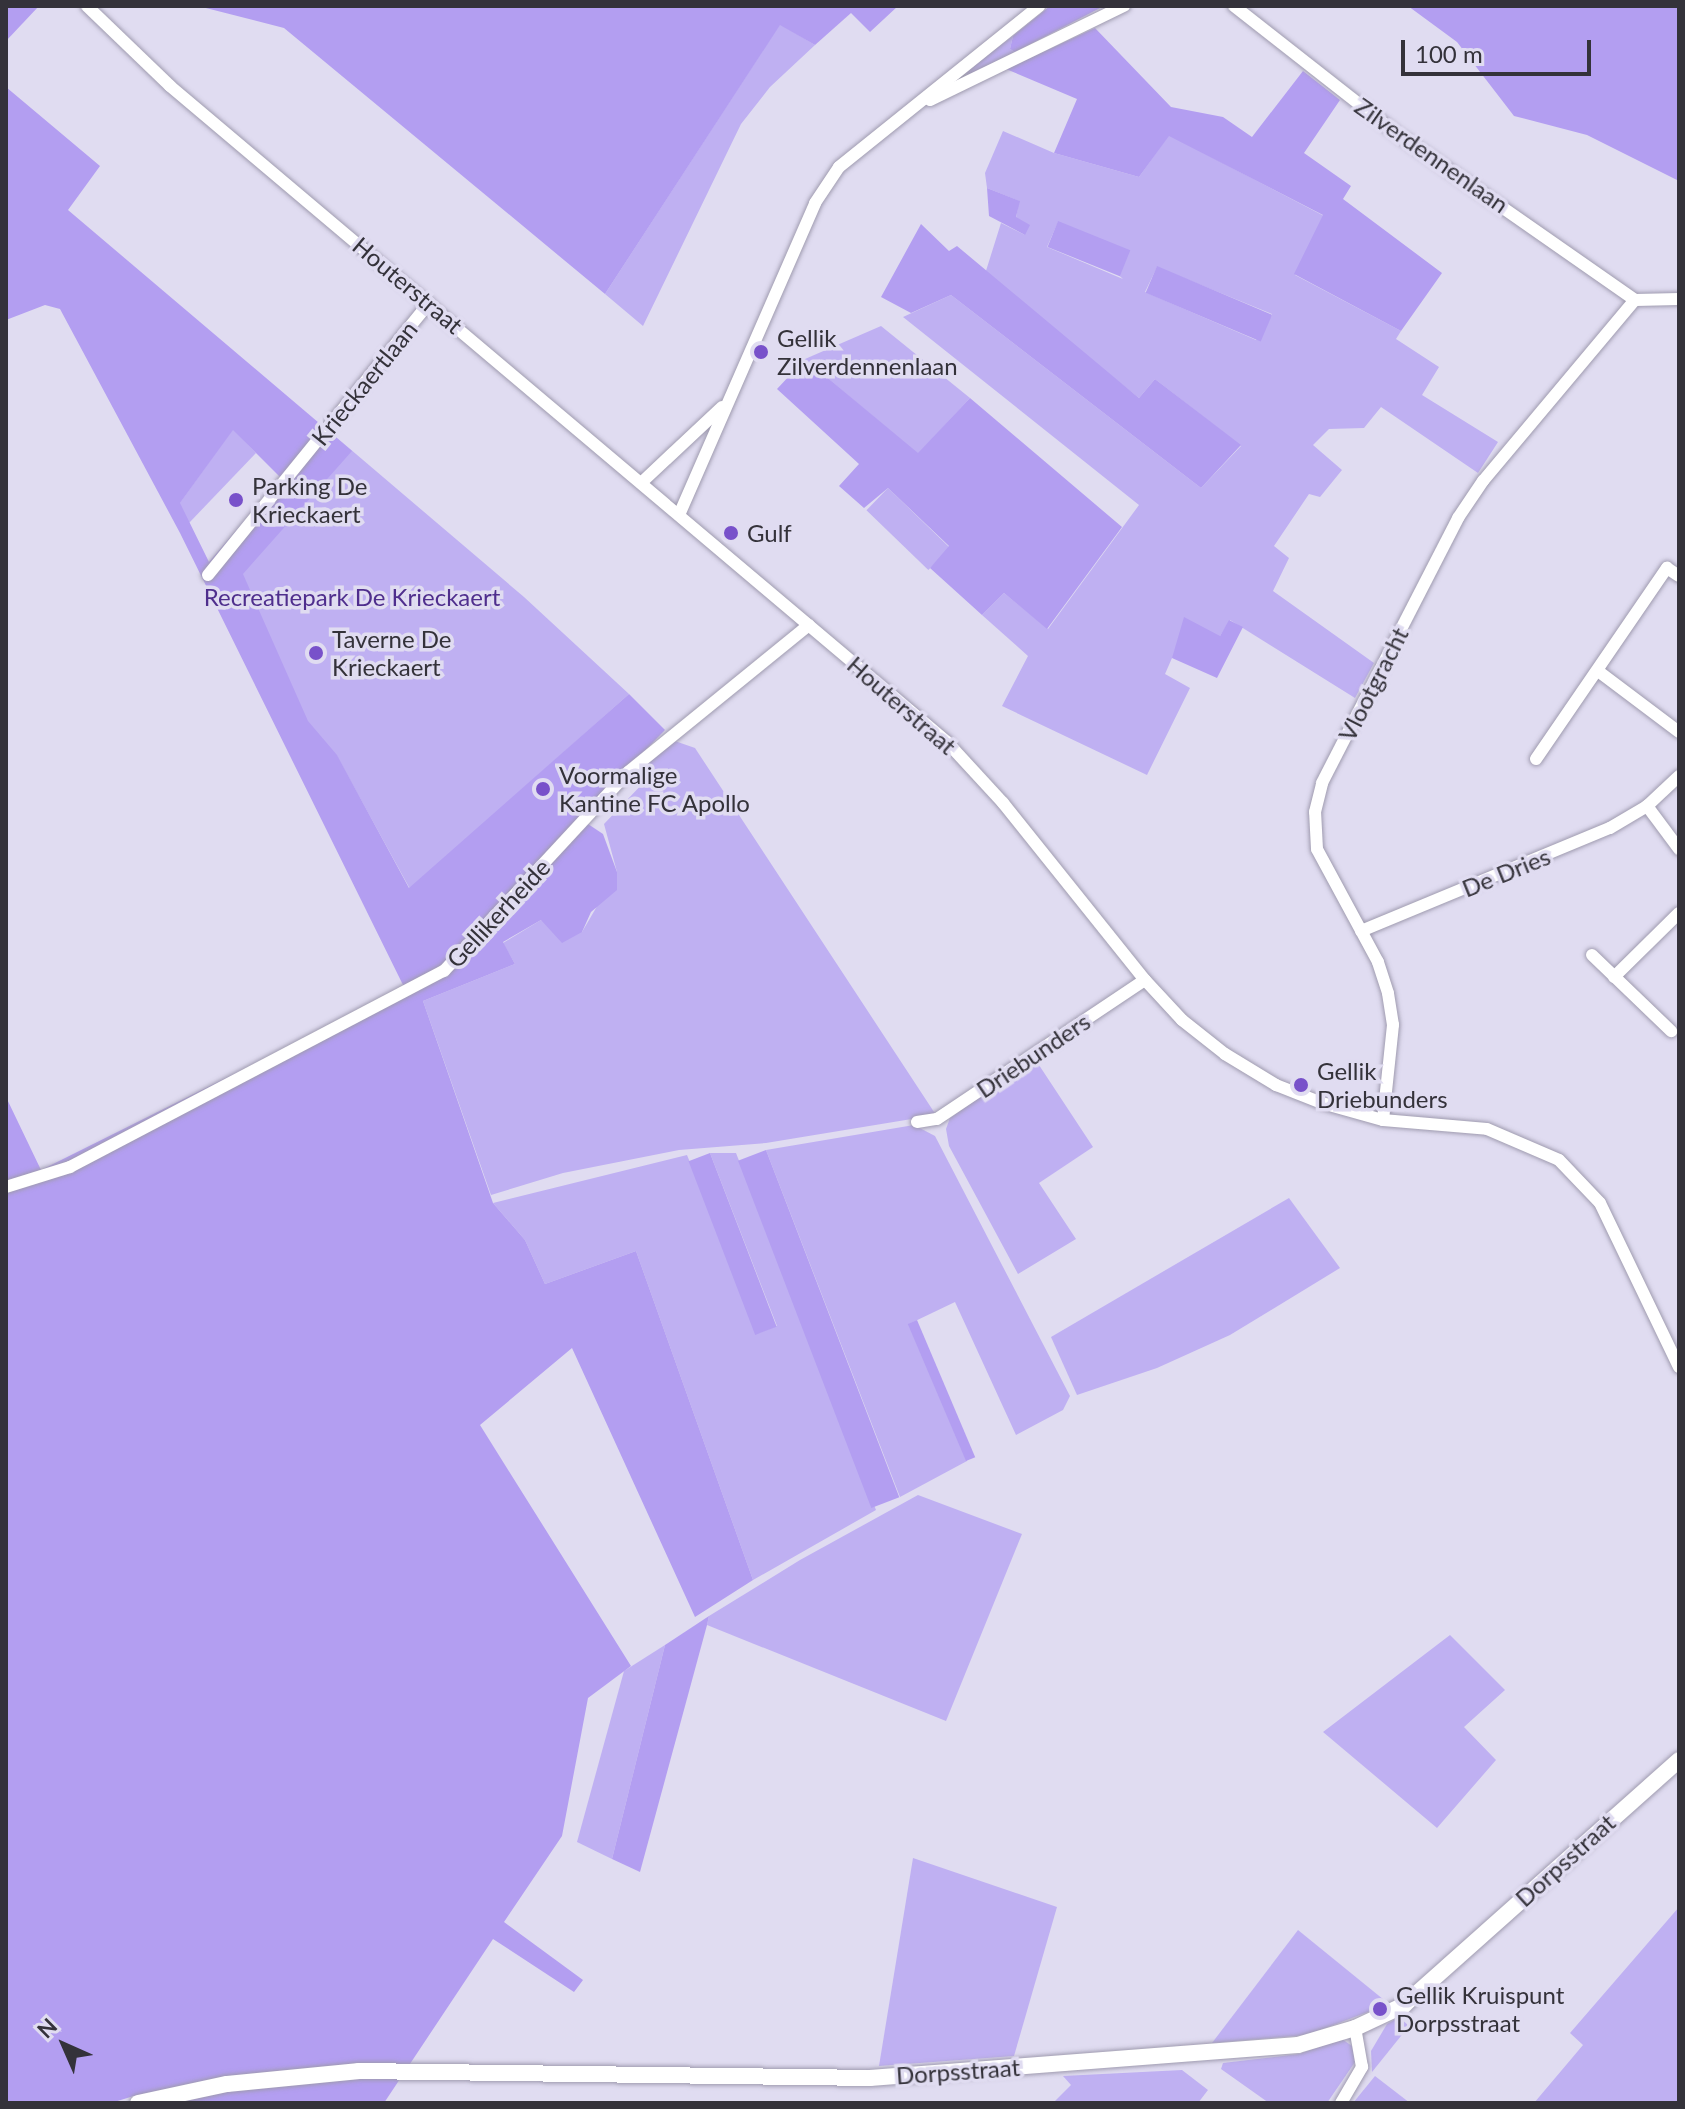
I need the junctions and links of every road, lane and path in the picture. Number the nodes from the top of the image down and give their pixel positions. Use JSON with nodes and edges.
{"nodes":[{"id":1,"x":87,"y":6,"type":"edge"},
{"id":2,"x":1039,"y":6,"type":"edge"},
{"id":3,"x":1124,"y":6,"type":"edge"},
{"id":4,"x":1234,"y":6,"type":"edge"},
{"id":5,"x":923,"y":103,"type":"junction"},
{"id":6,"x":1679,"y":299,"type":"edge"},
{"id":7,"x":1635,"y":300,"type":"junction"},
{"id":8,"x":429,"y":303,"type":"junction"},
{"id":9,"x":727,"y":402,"type":"junction"},
{"id":10,"x":641,"y":483,"type":"junction"},
{"id":11,"x":679,"y":515,"type":"junction"},
{"id":12,"x":208,"y":575,"type":"dead end"},
{"id":13,"x":1679,"y":576,"type":"edge"},
{"id":14,"x":809,"y":625,"type":"junction"},
{"id":15,"x":1598,"y":671,"type":"junction"},
{"id":16,"x":1679,"y":732,"type":"edge"},
{"id":17,"x":1536,"y":759,"type":"dead end"},
{"id":18,"x":1679,"y":776,"type":"edge"},
{"id":19,"x":1647,"y":806,"type":"junction"},
{"id":20,"x":1679,"y":849,"type":"edge"},
{"id":21,"x":1679,"y":913,"type":"edge"},
{"id":22,"x":1361,"y":931,"type":"junction"},
{"id":23,"x":1592,"y":955,"type":"dead end"},
{"id":24,"x":1614,"y":977,"type":"junction"},
{"id":25,"x":1145,"y":980,"type":"junction"},
{"id":26,"x":1671,"y":1031,"type":"dead end"},
{"id":27,"x":1383,"y":1120,"type":"junction"},
{"id":28,"x":917,"y":1122,"type":"dead end"},
{"id":29,"x":6,"y":1187,"type":"edge"},
{"id":30,"x":1679,"y":1367,"type":"edge"},
{"id":31,"x":1679,"y":1760,"type":"edge"},
{"id":32,"x":1355,"y":2028,"type":"junction"},
{"id":33,"x":138,"y":2103,"type":"edge"},
{"id":34,"x":1341,"y":2103,"type":"edge"}],
"edges":[{"from":1,"to":8,"type":"street","name":"Houterstraat"},
{"from":2,"to":5,"type":"street"},
{"from":3,"to":5,"type":"street"},
{"from":4,"to":7,"type":"street","name":"Zilverdennenlaan"},
{"from":5,"to":9,"type":"street"},
{"from":6,"to":7,"type":"street"},
{"from":7,"to":22,"type":"street","name":"Vlootgracht"},
{"from":8,"to":10,"type":"street","name":"Houterstraat"},
{"from":8,"to":12,"type":"street","name":"Krieckaertlaan"},
{"from":9,"to":10,"type":"street"},
{"from":9,"to":11,"type":"street"},
{"from":10,"to":11,"type":"street","name":"Houterstraat"},
{"from":11,"to":14,"type":"street","name":"Houterstraat"},
{"from":13,"to":15,"type":"street"},
{"from":14,"to":25,"type":"street","name":"Houterstraat"},
{"from":14,"to":29,"type":"street","name":"Gellikerheide"},
{"from":15,"to":16,"type":"street"},
{"from":15,"to":17,"type":"street"},
{"from":18,"to":19,"type":"street","name":"De Dries"},
{"from":19,"to":20,"type":"street"},
{"from":19,"to":22,"type":"street","name":"De Dries"},
{"from":21,"to":24,"type":"street"},
{"from":22,"to":27,"type":"street","name":"Vlootgracht"},
{"from":23,"to":24,"type":"street"},
{"from":24,"to":26,"type":"street"},
{"from":25,"to":27,"type":"street","name":"Houterstraat"},
{"from":25,"to":28,"type":"street","name":"Driebunders"},
{"from":27,"to":30,"type":"street","name":"Houterstraat"},
{"from":31,"to":32,"type":"street","name":"Dorpsstraat"},
{"from":32,"to":33,"type":"street","name":"Dorpsstraat"},
{"from":32,"to":34,"type":"street"}]}
